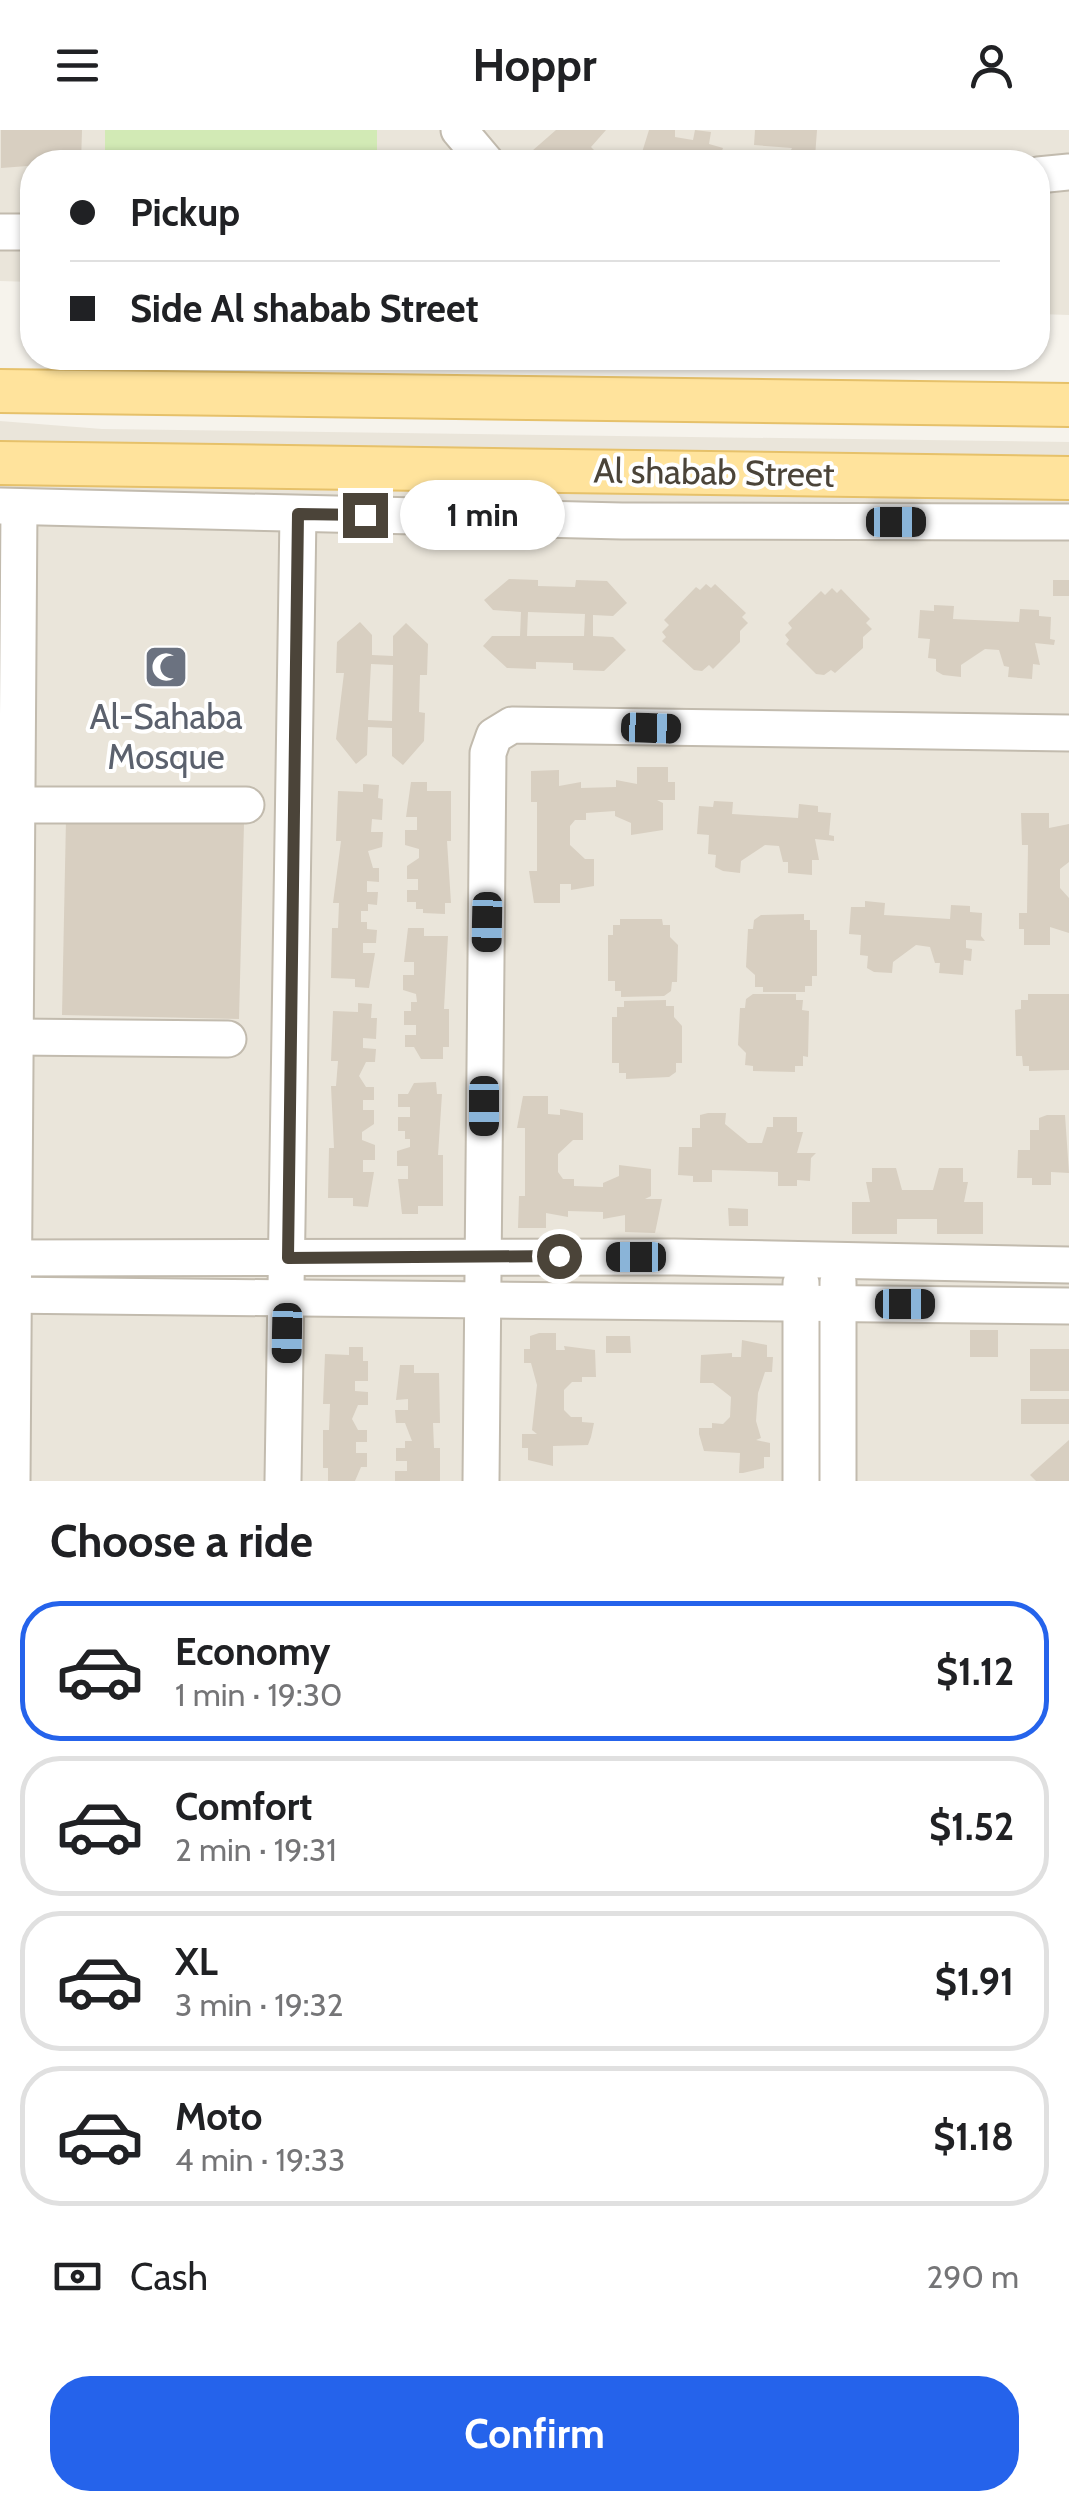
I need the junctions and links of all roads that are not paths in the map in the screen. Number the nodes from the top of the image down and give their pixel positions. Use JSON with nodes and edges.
{"nodes":[{"id":1,"x":460,"y":130,"type":"edge"},
{"id":2,"x":476,"y":150,"type":"edge"},
{"id":3,"x":0,"y":391,"type":"edge"},
{"id":4,"x":1069,"y":405,"type":"edge"},
{"id":5,"x":0,"y":463,"type":"edge"},
{"id":6,"x":1069,"y":478,"type":"edge"},
{"id":7,"x":10,"y":507,"type":"edge"},
{"id":8,"x":298,"y":514,"type":"junction"},
{"id":9,"x":1069,"y":522,"type":"edge"},
{"id":10,"x":1069,"y":732,"type":"edge"},
{"id":11,"x":17,"y":804,"type":"junction"},
{"id":12,"x":246,"y":806,"type":"dead end"},
{"id":13,"x":228,"y":1039,"type":"dead end"},
{"id":14,"x":10,"y":1060,"type":"edge"},
{"id":15,"x":483,"y":1256,"type":"junction"},
{"id":16,"x":7,"y":1258,"type":"edge"},
{"id":17,"x":288,"y":1258,"type":"junction"},
{"id":18,"x":800,"y":1262,"type":"junction"},
{"id":19,"x":838,"y":1262,"type":"junction"},
{"id":20,"x":1069,"y":1264,"type":"edge"},
{"id":21,"x":7,"y":1295,"type":"edge"},
{"id":22,"x":288,"y":1296,"type":"junction"},
{"id":23,"x":482,"y":1300,"type":"junction"},
{"id":24,"x":802,"y":1303,"type":"junction"},
{"id":25,"x":838,"y":1304,"type":"junction"},
{"id":26,"x":1069,"y":1306,"type":"edge"},
{"id":27,"x":12,"y":1481,"type":"edge"},
{"id":28,"x":283,"y":1481,"type":"edge"},
{"id":29,"x":481,"y":1481,"type":"edge"},
{"id":30,"x":802,"y":1481,"type":"edge"},
{"id":31,"x":838,"y":1481,"type":"edge"}],
"edges":[{"from":1,"to":2,"type":"street"},
{"from":3,"to":4,"type":"main road","name":"Al shabab Street"},
{"from":5,"to":6,"type":"main road","name":"Al shabab Street"},
{"from":7,"to":8,"type":"street"},
{"from":7,"to":11,"type":"street"},
{"from":8,"to":9,"type":"street"},
{"from":8,"to":17,"type":"street"},
{"from":10,"to":15,"type":"street"},
{"from":11,"to":12,"type":"street"},
{"from":11,"to":14,"type":"street"},
{"from":13,"to":14,"type":"street"},
{"from":14,"to":16,"type":"street"},
{"from":15,"to":17,"type":"street"},
{"from":15,"to":18,"type":"street"},
{"from":15,"to":23,"type":"street"},
{"from":16,"to":17,"type":"street"},
{"from":16,"to":21,"type":"street"},
{"from":17,"to":22,"type":"street"},
{"from":18,"to":19,"type":"street"},
{"from":18,"to":24,"type":"street"},
{"from":19,"to":20,"type":"street"},
{"from":19,"to":25,"type":"street"},
{"from":21,"to":22,"type":"street"},
{"from":21,"to":27,"type":"street"},
{"from":22,"to":23,"type":"street"},
{"from":22,"to":28,"type":"street"},
{"from":23,"to":24,"type":"street"},
{"from":23,"to":29,"type":"street"},
{"from":24,"to":25,"type":"street"},
{"from":24,"to":30,"type":"street"},
{"from":25,"to":26,"type":"street"},
{"from":25,"to":31,"type":"street"}]}
